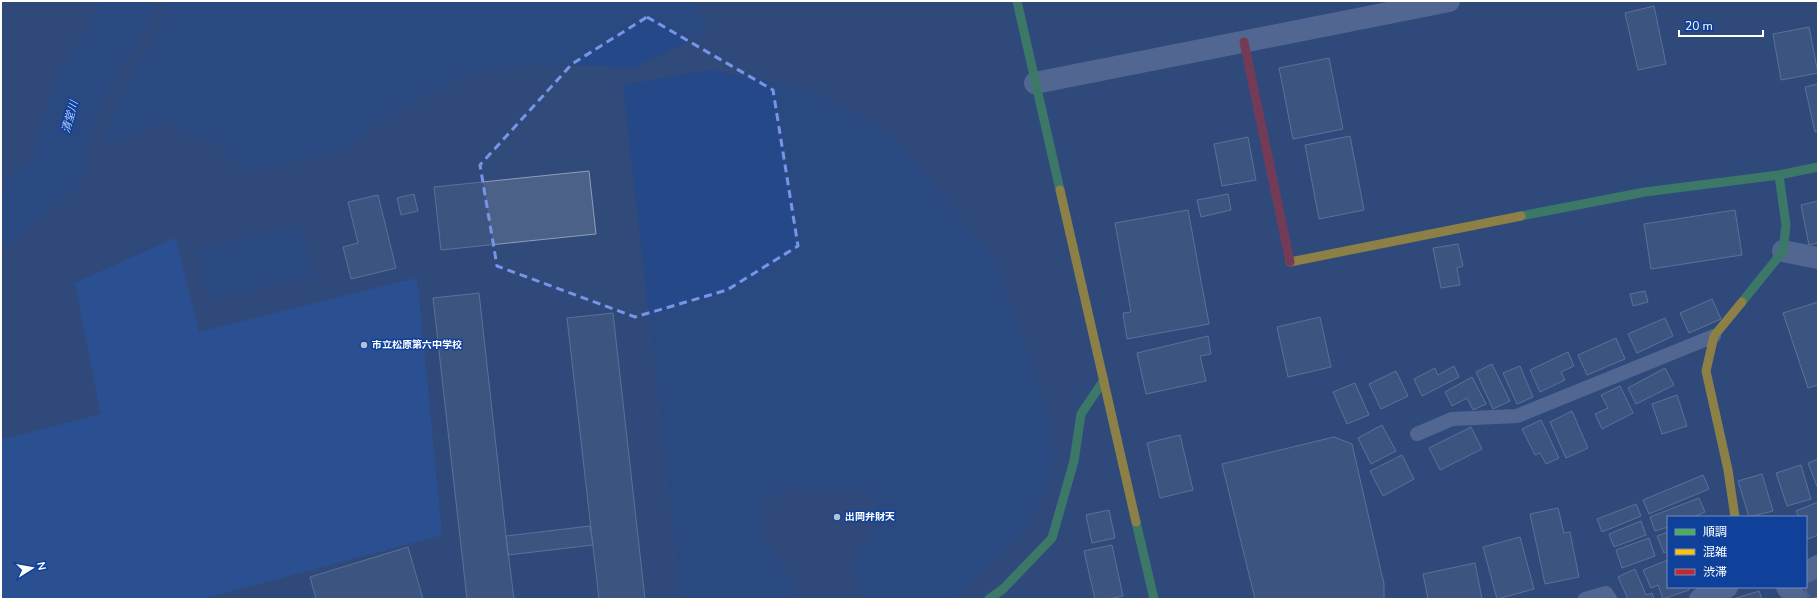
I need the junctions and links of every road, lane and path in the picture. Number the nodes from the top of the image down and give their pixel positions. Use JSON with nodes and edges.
{"nodes":[{"id":1,"x":1016,"y":1,"type":"edge"},
{"id":2,"x":1449,"y":1,"type":"edge"},
{"id":3,"x":1244,"y":42,"type":"junction"},
{"id":4,"x":1035,"y":83,"type":"junction"},
{"id":5,"x":1818,"y":167,"type":"edge"},
{"id":6,"x":1779,"y":175,"type":"junction"},
{"id":7,"x":1783,"y":252,"type":"junction"},
{"id":8,"x":1818,"y":258,"type":"edge"},
{"id":9,"x":1714,"y":336,"type":"junction"},
{"id":10,"x":1104,"y":380,"type":"junction"},
{"id":11,"x":1416,"y":434,"type":"dead end"},
{"id":12,"x":1735,"y":516,"type":"edge"},
{"id":13,"x":1818,"y":566,"type":"edge"},
{"id":14,"x":1807,"y":572,"type":"edge"},
{"id":15,"x":1725,"y":588,"type":"edge"},
{"id":16,"x":1788,"y":588,"type":"edge"},
{"id":17,"x":989,"y":599,"type":"edge"},
{"id":18,"x":1154,"y":599,"type":"edge"},
{"id":19,"x":1585,"y":599,"type":"edge"},
{"id":20,"x":1610,"y":599,"type":"edge"},
{"id":21,"x":1700,"y":599,"type":"edge"},
{"id":22,"x":1797,"y":599,"type":"edge"}],
"edges":[{"from":1,"to":4,"type":"street"},
{"from":2,"to":3,"type":"street"},
{"from":3,"to":4,"type":"street"},
{"from":3,"to":6,"type":"street"},
{"from":4,"to":10,"type":"street"},
{"from":5,"to":6,"type":"street"},
{"from":6,"to":7,"type":"street"},
{"from":7,"to":8,"type":"street"},
{"from":7,"to":9,"type":"street"},
{"from":9,"to":11,"type":"lane"},
{"from":9,"to":12,"type":"street"},
{"from":10,"to":17,"type":"street"},
{"from":10,"to":18,"type":"street"},
{"from":13,"to":14,"type":"street"},
{"from":15,"to":21,"type":"street"},
{"from":16,"to":22,"type":"street"},
{"from":19,"to":20,"type":"lane"}]}
